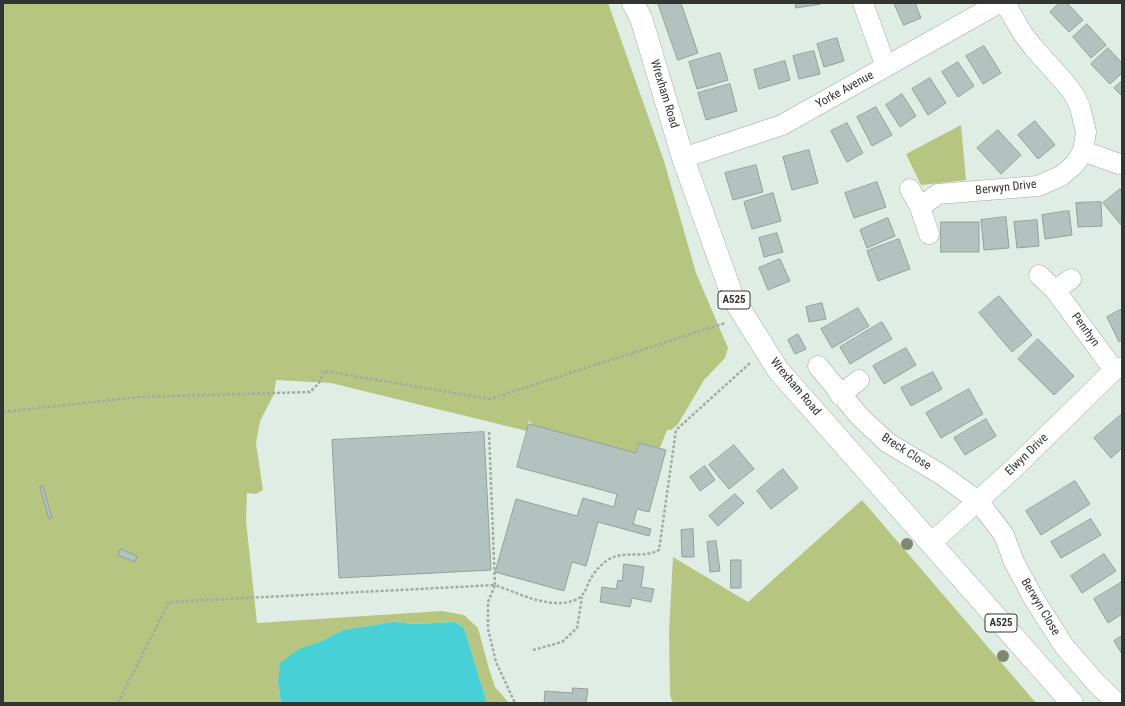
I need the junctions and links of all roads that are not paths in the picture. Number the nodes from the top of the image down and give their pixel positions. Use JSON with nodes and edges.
{"nodes":[{"id":1,"x":633,"y":3,"type":"edge"},
{"id":2,"x":863,"y":3,"type":"edge"},
{"id":3,"x":998,"y":3,"type":"edge"},
{"id":4,"x":1005,"y":3,"type":"edge"},
{"id":5,"x":886,"y":67,"type":"junction"},
{"id":6,"x":1083,"y":151,"type":"junction"},
{"id":7,"x":683,"y":158,"type":"junction"},
{"id":8,"x":1119,"y":164,"type":"dead end"},
{"id":9,"x":910,"y":189,"type":"dead end"},
{"id":10,"x":920,"y":207,"type":"junction"},
{"id":11,"x":929,"y":234,"type":"dead end"},
{"id":12,"x":1039,"y":275,"type":"dead end"},
{"id":13,"x":818,"y":366,"type":"dead end"},
{"id":14,"x":1118,"y":368,"type":"edge"},
{"id":15,"x":859,"y":380,"type":"dead end"},
{"id":16,"x":840,"y":395,"type":"junction"},
{"id":17,"x":978,"y":501,"type":"junction"},
{"id":18,"x":931,"y":543,"type":"junction"},
{"id":19,"x":1072,"y":703,"type":"edge"},
{"id":20,"x":1117,"y":703,"type":"edge"}],
"edges":[{"from":1,"to":7,"type":"main road","name":"Wrexham Road","number":"A525"},
{"from":2,"to":5,"type":"street"},
{"from":3,"to":5,"type":"street","name":"Yorke Avenue"},
{"from":4,"to":6,"type":"street","name":"Berwyn Drive"},
{"from":5,"to":7,"type":"street","name":"Yorke Avenue"},
{"from":6,"to":8,"type":"street"},
{"from":6,"to":10,"type":"street","name":"Berwyn Drive"},
{"from":7,"to":18,"type":"main road","name":"Wrexham Road","number":"A525"},
{"from":9,"to":10,"type":"street"},
{"from":10,"to":11,"type":"street"},
{"from":12,"to":14,"type":"street","name":"Penrhyn"},
{"from":13,"to":16,"type":"street","name":"Breck Close"},
{"from":14,"to":17,"type":"street","name":"Elwyn Drive"},
{"from":15,"to":16,"type":"street"},
{"from":16,"to":17,"type":"street","name":"Breck Close"},
{"from":17,"to":18,"type":"street","name":"Elwyn Drive"},
{"from":17,"to":20,"type":"street","name":"Berwyn Close"},
{"from":18,"to":19,"type":"main road","name":"Wrexham Road","number":"A525"}]}
